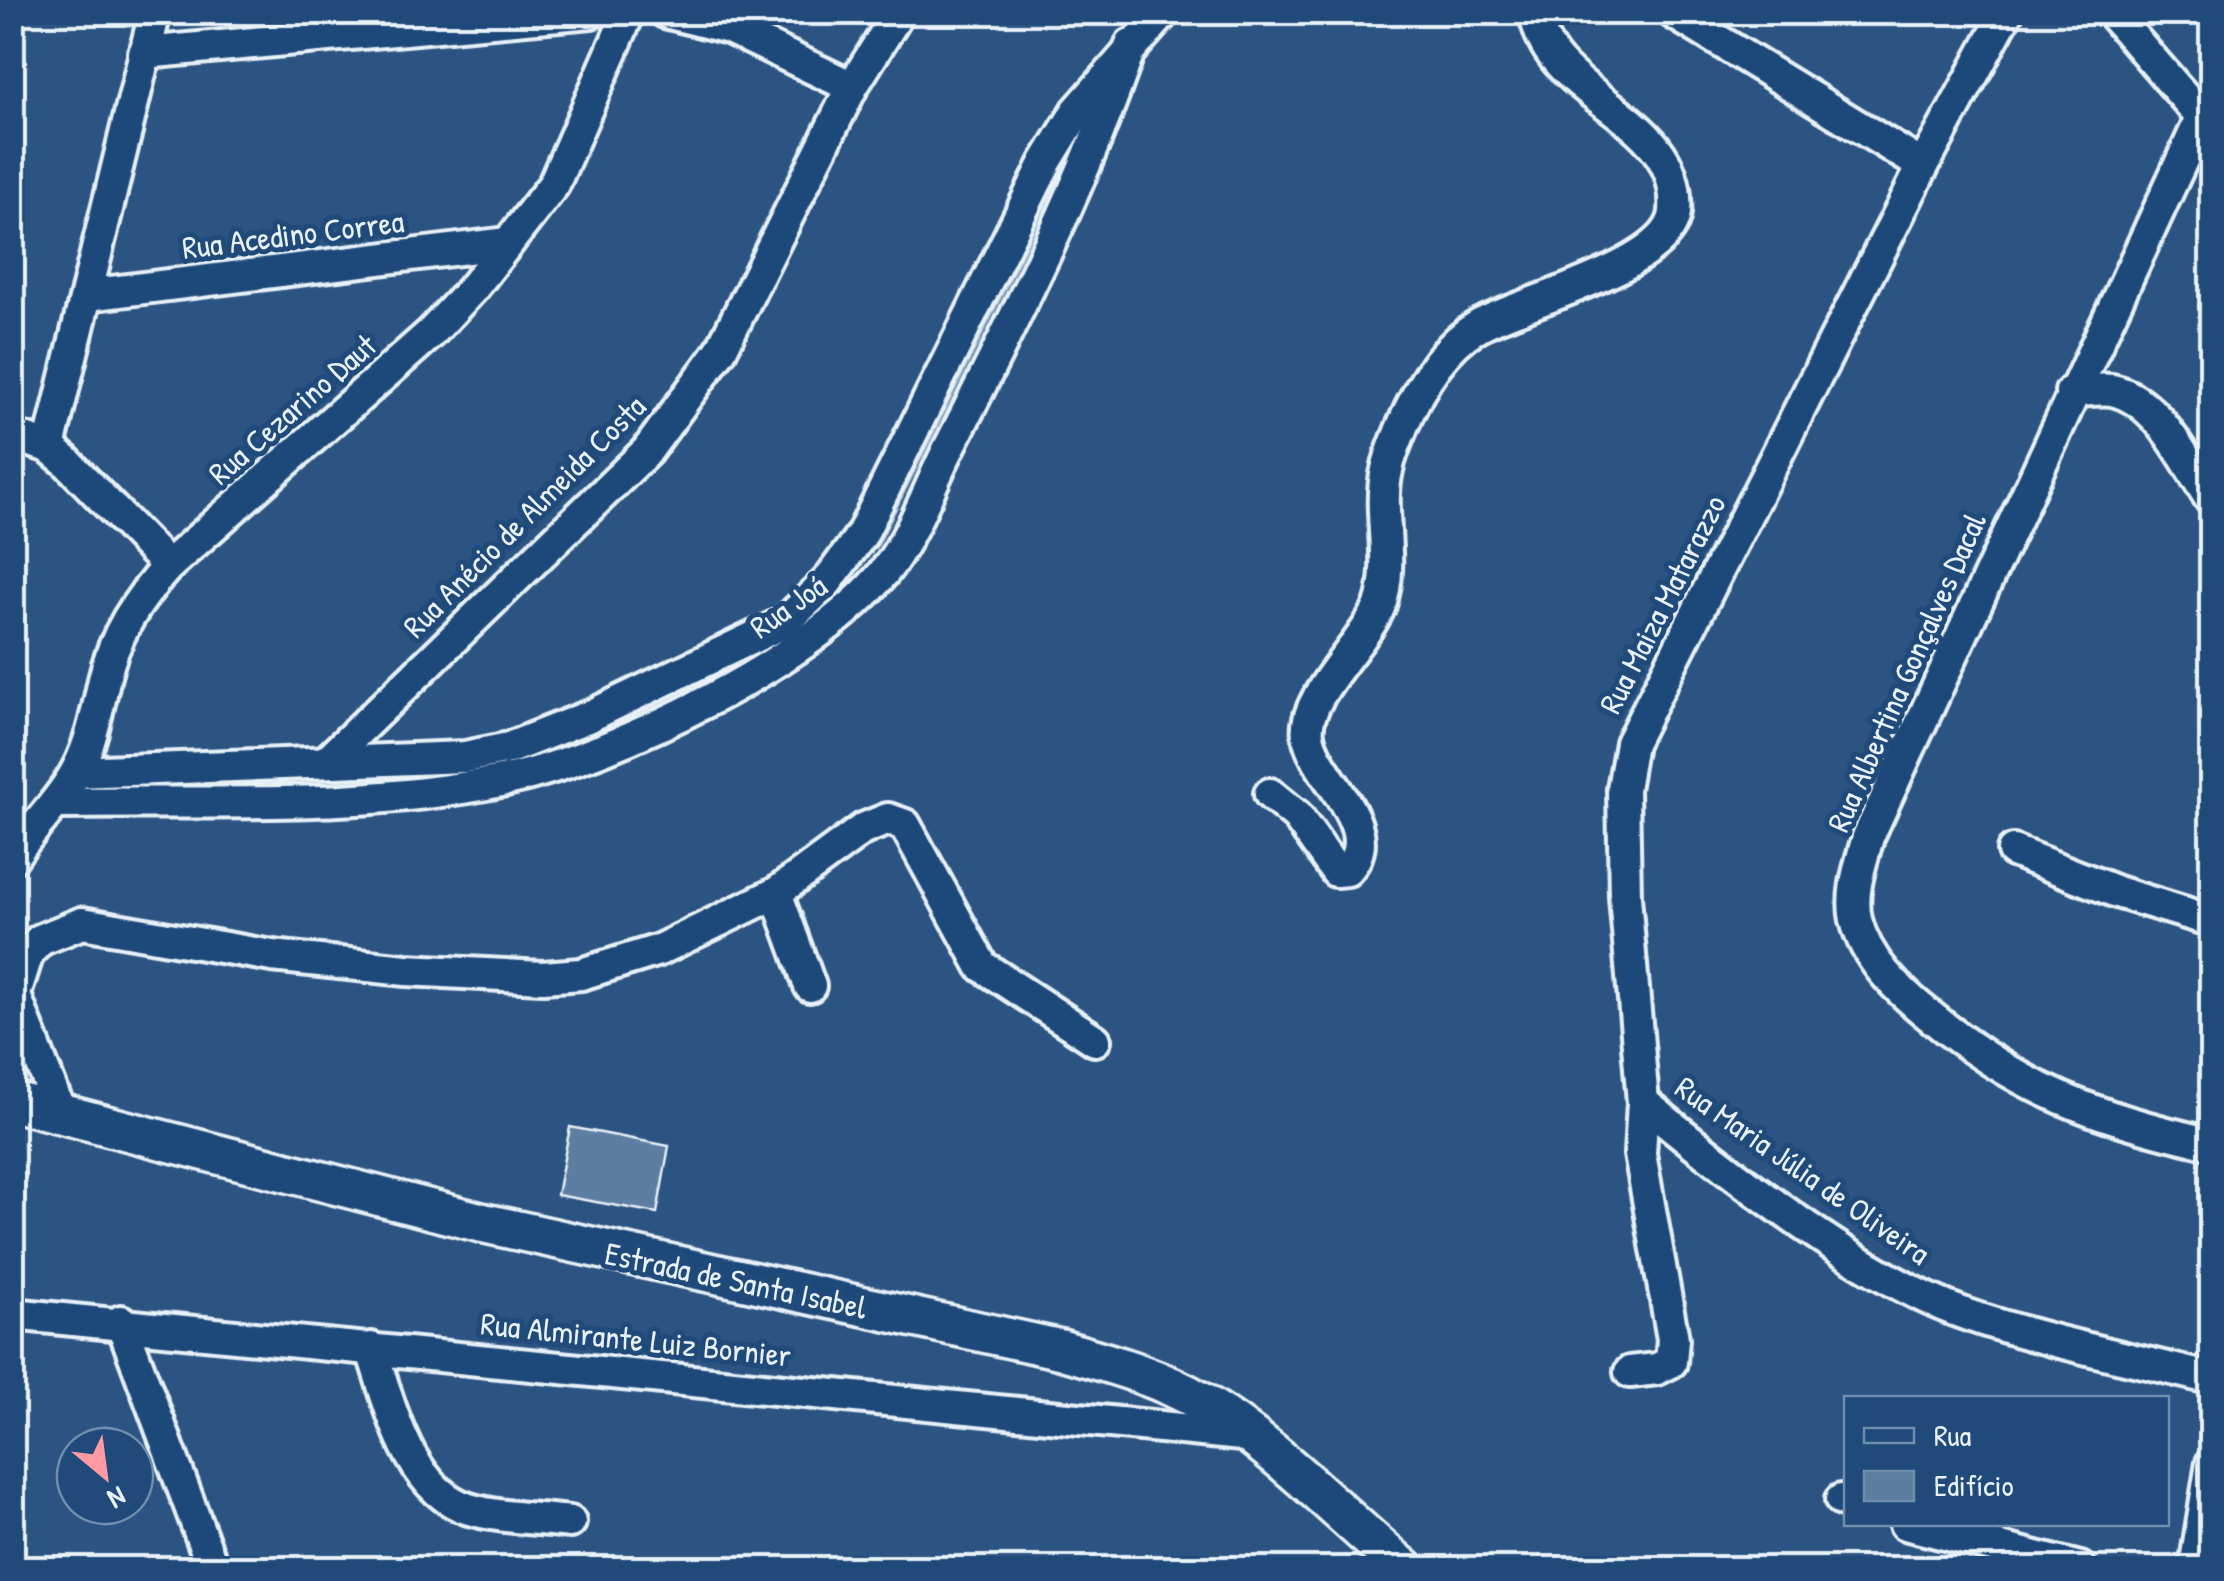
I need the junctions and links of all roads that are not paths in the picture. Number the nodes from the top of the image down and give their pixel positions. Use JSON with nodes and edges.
{"nodes":[{"id":1,"x":156,"y":12,"type":"edge"},
{"id":2,"x":591,"y":12,"type":"edge"},
{"id":3,"x":629,"y":12,"type":"edge"},
{"id":4,"x":665,"y":12,"type":"edge"},
{"id":5,"x":899,"y":12,"type":"edge"},
{"id":6,"x":1164,"y":12,"type":"edge"},
{"id":7,"x":1535,"y":12,"type":"edge"},
{"id":8,"x":1672,"y":12,"type":"edge"},
{"id":9,"x":2006,"y":12,"type":"edge"},
{"id":10,"x":2111,"y":12,"type":"edge"},
{"id":11,"x":1131,"y":46,"type":"junction"},
{"id":12,"x":144,"y":53,"type":"junction"},
{"id":13,"x":852,"y":86,"type":"junction"},
{"id":14,"x":2207,"y":123,"type":"edge"},
{"id":15,"x":1923,"y":166,"type":"junction"},
{"id":16,"x":508,"y":243,"type":"junction"},
{"id":17,"x":87,"y":294,"type":"junction"},
{"id":18,"x":2072,"y":392,"type":"junction"},
{"id":19,"x":12,"y":435,"type":"edge"},
{"id":20,"x":49,"y":447,"type":"junction"},
{"id":21,"x":2212,"y":501,"type":"edge"},
{"id":22,"x":168,"y":566,"type":"junction"},
{"id":23,"x":326,"y":761,"type":"junction"},
{"id":24,"x":76,"y":772,"type":"junction"},
{"id":25,"x":164,"y":786,"type":"junction"},
{"id":26,"x":1270,"y":794,"type":"dead end"},
{"id":27,"x":55,"y":803,"type":"junction"},
{"id":28,"x":2013,"y":851,"type":"dead end"},
{"id":29,"x":12,"y":858,"type":"edge"},
{"id":30,"x":776,"y":893,"type":"junction"},
{"id":31,"x":2212,"y":921,"type":"edge"},
{"id":32,"x":810,"y":986,"type":"dead end"},
{"id":33,"x":14,"y":991,"type":"edge"},
{"id":34,"x":1094,"y":1040,"type":"dead end"},
{"id":35,"x":12,"y":1101,"type":"edge"},
{"id":36,"x":1643,"y":1102,"type":"junction"},
{"id":37,"x":60,"y":1111,"type":"junction"},
{"id":38,"x":2212,"y":1144,"type":"edge"},
{"id":39,"x":12,"y":1314,"type":"edge"},
{"id":40,"x":121,"y":1321,"type":"junction"},
{"id":41,"x":371,"y":1348,"type":"junction"},
{"id":42,"x":1630,"y":1372,"type":"dead end"},
{"id":43,"x":2212,"y":1379,"type":"edge"},
{"id":44,"x":1252,"y":1436,"type":"junction"},
{"id":45,"x":2212,"y":1463,"type":"edge"},
{"id":46,"x":570,"y":1522,"type":"dead end"},
{"id":47,"x":1913,"y":1526,"type":"edge"},
{"id":48,"x":213,"y":1568,"type":"edge"},
{"id":49,"x":1404,"y":1568,"type":"edge"},
{"id":50,"x":2080,"y":1568,"type":"edge"},
{"id":51,"x":2195,"y":1568,"type":"edge"}],
"edges":[{"from":1,"to":12,"type":"street"},
{"from":2,"to":12,"type":"street"},
{"from":3,"to":16,"type":"street","name":"Rua Cezarino Daut"},
{"from":4,"to":13,"type":"street"},
{"from":5,"to":13,"type":"street","name":"Rua Anécio de Almeida Costa"},
{"from":6,"to":11,"type":"street","name":"Rua Joá"},
{"from":7,"to":26,"type":"street"},
{"from":8,"to":15,"type":"street"},
{"from":9,"to":15,"type":"street","name":"Rua Maiza Matarazzo"},
{"from":10,"to":14,"type":"street"},
{"from":11,"to":23,"type":"street","name":"Rua Joá"},
{"from":11,"to":25,"type":"street","name":"Rua Joá"},
{"from":12,"to":17,"type":"street"},
{"from":13,"to":23,"type":"street","name":"Rua Anécio de Almeida Costa"},
{"from":14,"to":18,"type":"street","name":"Rua Albertina Gonçalves Dacal"},
{"from":15,"to":36,"type":"street","name":"Rua Maiza Matarazzo"},
{"from":16,"to":17,"type":"street","name":"Rua Acedino Correa"},
{"from":16,"to":22,"type":"street","name":"Rua Cezarino Daut"},
{"from":17,"to":20,"type":"street"},
{"from":18,"to":21,"type":"street"},
{"from":18,"to":38,"type":"street","name":"Rua Albertina Gonçalves Dacal"},
{"from":19,"to":20,"type":"street"},
{"from":20,"to":22,"type":"street"},
{"from":22,"to":24,"type":"street","name":"Rua Cezarino Daut"},
{"from":23,"to":25,"type":"street","name":"Rua Joá"},
{"from":24,"to":25,"type":"street","name":"Rua Joá"},
{"from":24,"to":27,"type":"street","name":"Rua Cezarino Daut"},
{"from":25,"to":27,"type":"street","name":"Rua Joá"},
{"from":27,"to":29,"type":"street","name":"Rua Cezarino Daut"},
{"from":28,"to":31,"type":"street"},
{"from":30,"to":32,"type":"street"},
{"from":30,"to":33,"type":"street"},
{"from":30,"to":34,"type":"street"},
{"from":33,"to":37,"type":"street"},
{"from":35,"to":37,"type":"main road","name":"Estrada de Santa Isabel"},
{"from":36,"to":42,"type":"street","name":"Rua Maiza Matarazzo"},
{"from":36,"to":43,"type":"street","name":"Rua Maria Júlia de Oliveira"},
{"from":37,"to":44,"type":"main road","name":"Estrada de Santa Isabel"},
{"from":39,"to":40,"type":"street","name":"Rua Almirante Luiz Bornier"},
{"from":40,"to":41,"type":"street","name":"Rua Almirante Luiz Bornier"},
{"from":40,"to":48,"type":"street"},
{"from":41,"to":44,"type":"street","name":"Rua Almirante Luiz Bornier"},
{"from":41,"to":46,"type":"street"},
{"from":44,"to":49,"type":"main road","name":"Estrada de Santa Isabel"},
{"from":45,"to":51,"type":"street"},
{"from":47,"to":50,"type":"street"}]}
